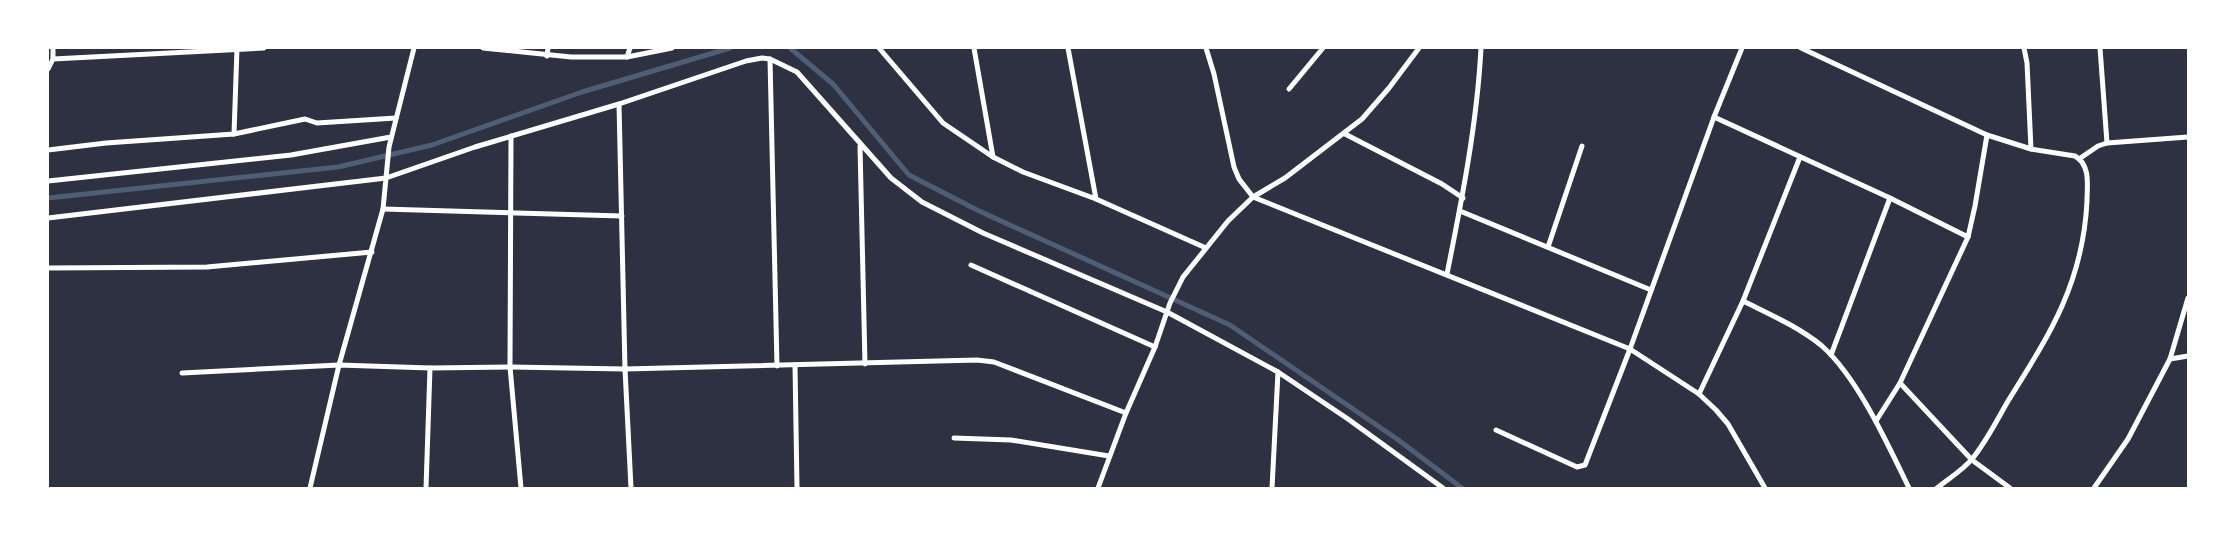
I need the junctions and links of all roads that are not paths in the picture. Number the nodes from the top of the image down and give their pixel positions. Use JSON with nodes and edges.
{"nodes":[{"id":1,"x":53,"y":48,"type":"edge"},
{"id":2,"x":264,"y":48,"type":"edge"},
{"id":3,"x":414,"y":48,"type":"edge"},
{"id":4,"x":483,"y":48,"type":"edge"},
{"id":5,"x":548,"y":48,"type":"edge"},
{"id":6,"x":630,"y":48,"type":"edge"},
{"id":7,"x":672,"y":48,"type":"edge"},
{"id":8,"x":879,"y":48,"type":"edge"},
{"id":9,"x":974,"y":48,"type":"edge"},
{"id":10,"x":1068,"y":48,"type":"edge"},
{"id":11,"x":1206,"y":48,"type":"edge"},
{"id":12,"x":1323,"y":48,"type":"edge"},
{"id":13,"x":1418,"y":48,"type":"edge"},
{"id":14,"x":1481,"y":48,"type":"edge"},
{"id":15,"x":1742,"y":48,"type":"edge"},
{"id":16,"x":1801,"y":48,"type":"edge"},
{"id":17,"x":2024,"y":48,"type":"edge"},
{"id":18,"x":2100,"y":48,"type":"edge"},
{"id":19,"x":237,"y":49,"type":"edge"},
{"id":20,"x":546,"y":56,"type":"junction"},
{"id":21,"x":626,"y":57,"type":"junction"},
{"id":22,"x":53,"y":59,"type":"junction"},
{"id":23,"x":770,"y":59,"type":"junction"},
{"id":24,"x":48,"y":69,"type":"edge"},
{"id":25,"x":1289,"y":89,"type":"dead end"},
{"id":26,"x":619,"y":104,"type":"junction"},
{"id":27,"x":1714,"y":117,"type":"junction"},
{"id":28,"x":396,"y":118,"type":"junction"},
{"id":29,"x":234,"y":134,"type":"junction"},
{"id":30,"x":1344,"y":134,"type":"junction"},
{"id":31,"x":1987,"y":135,"type":"junction"},
{"id":32,"x":511,"y":136,"type":"junction"},
{"id":33,"x":2188,"y":136,"type":"edge"},
{"id":34,"x":391,"y":137,"type":"junction"},
{"id":35,"x":2107,"y":143,"type":"junction"},
{"id":36,"x":860,"y":146,"type":"junction"},
{"id":37,"x":1582,"y":146,"type":"dead end"},
{"id":38,"x":2031,"y":149,"type":"junction"},
{"id":39,"x":48,"y":150,"type":"edge"},
{"id":40,"x":993,"y":157,"type":"junction"},
{"id":41,"x":1800,"y":157,"type":"junction"},
{"id":42,"x":2079,"y":159,"type":"junction"},
{"id":43,"x":386,"y":178,"type":"junction"},
{"id":44,"x":48,"y":181,"type":"edge"},
{"id":45,"x":1253,"y":197,"type":"junction"},
{"id":46,"x":1463,"y":198,"type":"junction"},
{"id":47,"x":1890,"y":198,"type":"junction"},
{"id":48,"x":1096,"y":199,"type":"junction"},
{"id":49,"x":383,"y":208,"type":"junction"},
{"id":50,"x":1460,"y":211,"type":"junction"},
{"id":51,"x":511,"y":214,"type":"junction"},
{"id":52,"x":622,"y":216,"type":"junction"},
{"id":53,"x":48,"y":218,"type":"edge"},
{"id":54,"x":1968,"y":237,"type":"junction"},
{"id":55,"x":1548,"y":247,"type":"junction"},
{"id":56,"x":1206,"y":248,"type":"junction"},
{"id":57,"x":372,"y":252,"type":"junction"},
{"id":58,"x":971,"y":265,"type":"dead end"},
{"id":59,"x":48,"y":268,"type":"edge"},
{"id":60,"x":1447,"y":274,"type":"junction"},
{"id":61,"x":1651,"y":290,"type":"junction"},
{"id":62,"x":2188,"y":298,"type":"edge"},
{"id":63,"x":1743,"y":300,"type":"junction"},
{"id":64,"x":1167,"y":312,"type":"junction"},
{"id":65,"x":1155,"y":347,"type":"junction"},
{"id":66,"x":1630,"y":349,"type":"junction"},
{"id":67,"x":1831,"y":355,"type":"junction"},
{"id":68,"x":2188,"y":356,"type":"edge"},
{"id":69,"x":2170,"y":359,"type":"junction"},
{"id":70,"x":865,"y":364,"type":"junction"},
{"id":71,"x":339,"y":365,"type":"junction"},
{"id":72,"x":795,"y":365,"type":"junction"},
{"id":73,"x":510,"y":366,"type":"junction"},
{"id":74,"x":777,"y":366,"type":"junction"},
{"id":75,"x":430,"y":368,"type":"junction"},
{"id":76,"x":625,"y":369,"type":"junction"},
{"id":77,"x":1278,"y":372,"type":"junction"},
{"id":78,"x":182,"y":373,"type":"dead end"},
{"id":79,"x":1900,"y":384,"type":"junction"},
{"id":80,"x":1699,"y":394,"type":"junction"},
{"id":81,"x":1126,"y":413,"type":"junction"},
{"id":82,"x":1876,"y":421,"type":"junction"},
{"id":83,"x":1496,"y":430,"type":"dead end"},
{"id":84,"x":954,"y":438,"type":"dead end"},
{"id":85,"x":1109,"y":456,"type":"junction"},
{"id":86,"x":1972,"y":460,"type":"junction"},
{"id":87,"x":310,"y":488,"type":"edge"},
{"id":88,"x":426,"y":488,"type":"edge"},
{"id":89,"x":521,"y":488,"type":"edge"},
{"id":90,"x":631,"y":488,"type":"edge"},
{"id":91,"x":797,"y":488,"type":"edge"},
{"id":92,"x":1098,"y":488,"type":"edge"},
{"id":93,"x":1272,"y":488,"type":"edge"},
{"id":94,"x":1444,"y":488,"type":"edge"},
{"id":95,"x":1765,"y":488,"type":"edge"},
{"id":96,"x":1909,"y":488,"type":"edge"},
{"id":97,"x":1937,"y":488,"type":"edge"},
{"id":98,"x":2010,"y":488,"type":"edge"},
{"id":99,"x":2094,"y":488,"type":"edge"}],
"edges":[{"from":1,"to":22,"type":"street"},
{"from":2,"to":19,"type":"street"},
{"from":3,"to":28,"type":"street"},
{"from":4,"to":20,"type":"street"},
{"from":5,"to":20,"type":"street"},
{"from":6,"to":21,"type":"street"},
{"from":7,"to":21,"type":"street"},
{"from":8,"to":40,"type":"street"},
{"from":9,"to":40,"type":"street"},
{"from":10,"to":48,"type":"street"},
{"from":11,"to":45,"type":"street"},
{"from":12,"to":25,"type":"street"},
{"from":13,"to":30,"type":"street"},
{"from":14,"to":46,"type":"street"},
{"from":15,"to":27,"type":"street"},
{"from":16,"to":31,"type":"street"},
{"from":17,"to":38,"type":"street"},
{"from":18,"to":35,"type":"street"},
{"from":19,"to":22,"type":"street"},
{"from":19,"to":29,"type":"street"},
{"from":20,"to":21,"type":"street"},
{"from":22,"to":24,"type":"street"},
{"from":23,"to":26,"type":"street"},
{"from":23,"to":36,"type":"street"},
{"from":23,"to":74,"type":"street"},
{"from":26,"to":32,"type":"street"},
{"from":26,"to":52,"type":"street"},
{"from":27,"to":41,"type":"street"},
{"from":27,"to":61,"type":"street"},
{"from":28,"to":29,"type":"street"},
{"from":28,"to":34,"type":"street"},
{"from":29,"to":39,"type":"street"},
{"from":30,"to":45,"type":"street"},
{"from":30,"to":46,"type":"street"},
{"from":31,"to":38,"type":"street"},
{"from":31,"to":54,"type":"street"},
{"from":32,"to":43,"type":"street"},
{"from":32,"to":51,"type":"street"},
{"from":33,"to":35,"type":"street"},
{"from":34,"to":43,"type":"street"},
{"from":34,"to":44,"type":"street"},
{"from":35,"to":42,"type":"street"},
{"from":36,"to":64,"type":"street"},
{"from":36,"to":70,"type":"street"},
{"from":37,"to":55,"type":"street"},
{"from":38,"to":42,"type":"street"},
{"from":40,"to":48,"type":"street"},
{"from":41,"to":47,"type":"street"},
{"from":41,"to":63,"type":"street"},
{"from":42,"to":86,"type":"street"},
{"from":43,"to":49,"type":"street"},
{"from":43,"to":53,"type":"street"},
{"from":45,"to":56,"type":"street"},
{"from":45,"to":60,"type":"street"},
{"from":46,"to":50,"type":"street"},
{"from":47,"to":54,"type":"street"},
{"from":47,"to":67,"type":"street"},
{"from":48,"to":56,"type":"street"},
{"from":49,"to":51,"type":"street"},
{"from":49,"to":57,"type":"street"},
{"from":50,"to":55,"type":"street"},
{"from":50,"to":60,"type":"street"},
{"from":51,"to":52,"type":"street"},
{"from":51,"to":73,"type":"street"},
{"from":52,"to":76,"type":"street"},
{"from":54,"to":79,"type":"street"},
{"from":55,"to":61,"type":"street"},
{"from":56,"to":64,"type":"street"},
{"from":57,"to":59,"type":"street"},
{"from":57,"to":71,"type":"street"},
{"from":58,"to":65,"type":"street"},
{"from":60,"to":66,"type":"street"},
{"from":61,"to":66,"type":"street"},
{"from":62,"to":69,"type":"street"},
{"from":63,"to":67,"type":"street"},
{"from":63,"to":80,"type":"street"},
{"from":64,"to":65,"type":"street"},
{"from":64,"to":77,"type":"street"},
{"from":65,"to":81,"type":"street"},
{"from":66,"to":80,"type":"street"},
{"from":66,"to":83,"type":"street"},
{"from":67,"to":82,"type":"street"},
{"from":68,"to":69,"type":"street"},
{"from":69,"to":99,"type":"street"},
{"from":70,"to":72,"type":"street"},
{"from":70,"to":81,"type":"street"},
{"from":71,"to":75,"type":"street"},
{"from":71,"to":78,"type":"street"},
{"from":71,"to":87,"type":"street"},
{"from":72,"to":74,"type":"street"},
{"from":72,"to":91,"type":"street"},
{"from":73,"to":75,"type":"street"},
{"from":73,"to":76,"type":"street"},
{"from":73,"to":89,"type":"street"},
{"from":74,"to":76,"type":"street"},
{"from":75,"to":88,"type":"street"},
{"from":76,"to":90,"type":"street"},
{"from":77,"to":93,"type":"street"},
{"from":77,"to":94,"type":"street"},
{"from":79,"to":82,"type":"street"},
{"from":79,"to":86,"type":"street"},
{"from":80,"to":95,"type":"street"},
{"from":81,"to":85,"type":"street"},
{"from":82,"to":96,"type":"street"},
{"from":84,"to":85,"type":"street"},
{"from":85,"to":92,"type":"street"},
{"from":86,"to":97,"type":"street"},
{"from":86,"to":98,"type":"street"}]}
